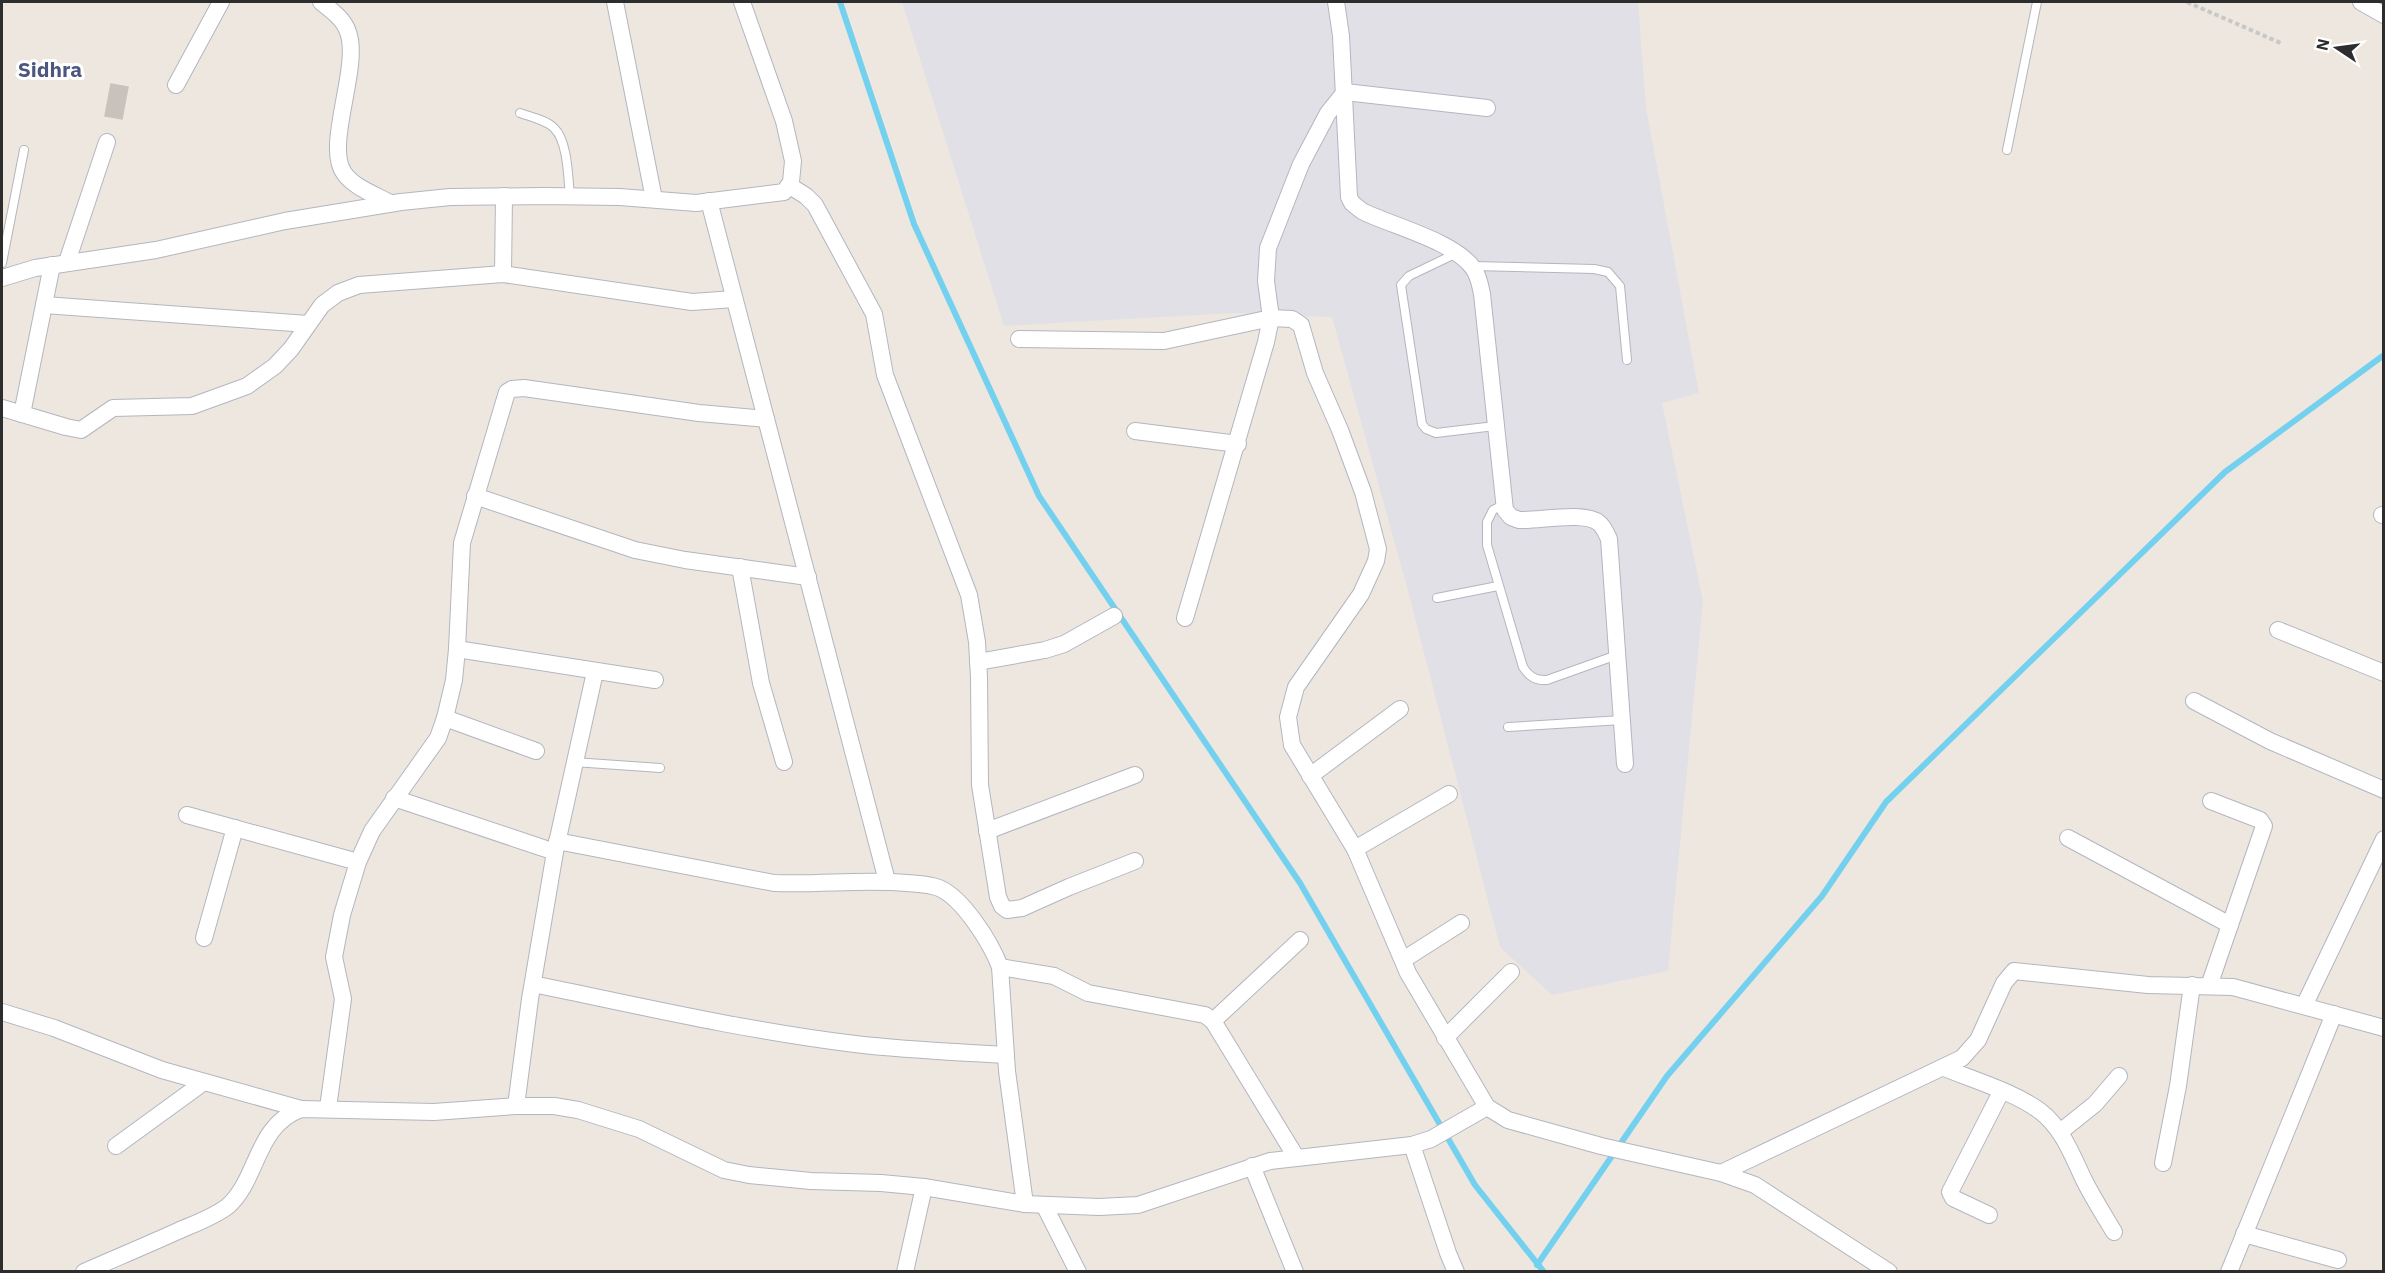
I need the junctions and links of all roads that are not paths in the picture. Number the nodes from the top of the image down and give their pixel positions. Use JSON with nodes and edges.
{"nodes":[{"id":1,"x":221,"y":2,"type":"edge"},
{"id":2,"x":321,"y":2,"type":"edge"},
{"id":3,"x":615,"y":2,"type":"edge"},
{"id":4,"x":742,"y":2,"type":"edge"},
{"id":5,"x":1336,"y":2,"type":"edge"},
{"id":6,"x":2037,"y":2,"type":"edge"},
{"id":7,"x":2361,"y":2,"type":"edge"},
{"id":8,"x":2384,"y":15,"type":"edge"},
{"id":9,"x":176,"y":85,"type":"dead end"},
{"id":10,"x":1345,"y":92,"type":"junction"},
{"id":11,"x":1487,"y":108,"type":"dead end"},
{"id":12,"x":520,"y":113,"type":"dead end"},
{"id":13,"x":107,"y":142,"type":"dead end"},
{"id":14,"x":24,"y":150,"type":"dead end"},
{"id":15,"x":2007,"y":150,"type":"dead end"},
{"id":16,"x":790,"y":186,"type":"junction"},
{"id":17,"x":504,"y":196,"type":"junction"},
{"id":18,"x":570,"y":196,"type":"junction"},
{"id":19,"x":654,"y":199,"type":"junction"},
{"id":20,"x":709,"y":201,"type":"junction"},
{"id":21,"x":390,"y":203,"type":"junction"},
{"id":22,"x":1457,"y":253,"type":"junction"},
{"id":23,"x":2,"y":263,"type":"edge"},
{"id":24,"x":60,"y":264,"type":"junction"},
{"id":25,"x":1472,"y":266,"type":"junction"},
{"id":26,"x":503,"y":274,"type":"junction"},
{"id":27,"x":2,"y":278,"type":"edge"},
{"id":28,"x":734,"y":299,"type":"junction"},
{"id":29,"x":44,"y":305,"type":"junction"},
{"id":30,"x":1271,"y":318,"type":"junction"},
{"id":31,"x":308,"y":324,"type":"junction"},
{"id":32,"x":1019,"y":339,"type":"dead end"},
{"id":33,"x":1627,"y":360,"type":"dead end"},
{"id":34,"x":2,"y":408,"type":"edge"},
{"id":35,"x":22,"y":414,"type":"junction"},
{"id":36,"x":766,"y":419,"type":"junction"},
{"id":37,"x":1495,"y":426,"type":"junction"},
{"id":38,"x":1135,"y":430,"type":"dead end"},
{"id":39,"x":1238,"y":444,"type":"junction"},
{"id":40,"x":476,"y":496,"type":"junction"},
{"id":41,"x":1503,"y":505,"type":"junction"},
{"id":42,"x":740,"y":567,"type":"junction"},
{"id":43,"x":808,"y":577,"type":"junction"},
{"id":44,"x":1498,"y":586,"type":"junction"},
{"id":45,"x":1437,"y":598,"type":"dead end"},
{"id":46,"x":1114,"y":616,"type":"dead end"},
{"id":47,"x":1185,"y":618,"type":"dead end"},
{"id":48,"x":2278,"y":630,"type":"dead end"},
{"id":49,"x":457,"y":649,"type":"junction"},
{"id":50,"x":1617,"y":655,"type":"junction"},
{"id":51,"x":978,"y":662,"type":"junction"},
{"id":52,"x":594,"y":672,"type":"junction"},
{"id":53,"x":2384,"y":674,"type":"edge"},
{"id":54,"x":655,"y":680,"type":"dead end"},
{"id":55,"x":2194,"y":701,"type":"dead end"},
{"id":56,"x":1400,"y":709,"type":"dead end"},
{"id":57,"x":445,"y":718,"type":"junction"},
{"id":58,"x":1622,"y":720,"type":"junction"},
{"id":59,"x":1508,"y":728,"type":"dead end"},
{"id":60,"x":537,"y":751,"type":"dead end"},
{"id":61,"x":574,"y":762,"type":"junction"},
{"id":62,"x":784,"y":762,"type":"dead end"},
{"id":63,"x":1625,"y":764,"type":"dead end"},
{"id":64,"x":660,"y":768,"type":"dead end"},
{"id":65,"x":1135,"y":775,"type":"dead end"},
{"id":66,"x":1310,"y":776,"type":"junction"},
{"id":67,"x":2384,"y":790,"type":"edge"},
{"id":68,"x":1449,"y":794,"type":"dead end"},
{"id":69,"x":394,"y":798,"type":"junction"},
{"id":70,"x":2211,"y":801,"type":"dead end"},
{"id":71,"x":187,"y":815,"type":"dead end"},
{"id":72,"x":236,"y":828,"type":"junction"},
{"id":73,"x":987,"y":831,"type":"junction"},
{"id":74,"x":2068,"y":838,"type":"dead end"},
{"id":75,"x":2384,"y":839,"type":"edge"},
{"id":76,"x":556,"y":847,"type":"junction"},
{"id":77,"x":1355,"y":849,"type":"junction"},
{"id":78,"x":1135,"y":861,"type":"dead end"},
{"id":79,"x":358,"y":862,"type":"junction"},
{"id":80,"x":887,"y":881,"type":"junction"},
{"id":81,"x":1461,"y":923,"type":"dead end"},
{"id":82,"x":2230,"y":925,"type":"junction"},
{"id":83,"x":204,"y":938,"type":"dead end"},
{"id":84,"x":1300,"y":940,"type":"dead end"},
{"id":85,"x":1402,"y":960,"type":"junction"},
{"id":86,"x":1000,"y":967,"type":"junction"},
{"id":87,"x":1511,"y":972,"type":"dead end"},
{"id":88,"x":533,"y":984,"type":"junction"},
{"id":89,"x":2192,"y":985,"type":"junction"},
{"id":90,"x":2209,"y":986,"type":"junction"},
{"id":91,"x":2304,"y":1006,"type":"junction"},
{"id":92,"x":2,"y":1012,"type":"edge"},
{"id":93,"x":2334,"y":1014,"type":"junction"},
{"id":94,"x":1213,"y":1022,"type":"junction"},
{"id":95,"x":2384,"y":1028,"type":"edge"},
{"id":96,"x":1444,"y":1038,"type":"junction"},
{"id":97,"x":1006,"y":1055,"type":"junction"},
{"id":98,"x":1944,"y":1068,"type":"junction"},
{"id":99,"x":2119,"y":1076,"type":"dead end"},
{"id":100,"x":204,"y":1082,"type":"junction"},
{"id":101,"x":2001,"y":1092,"type":"junction"},
{"id":102,"x":516,"y":1106,"type":"junction"},
{"id":103,"x":1487,"y":1107,"type":"junction"},
{"id":104,"x":301,"y":1108,"type":"junction"},
{"id":105,"x":328,"y":1108,"type":"junction"},
{"id":106,"x":2060,"y":1132,"type":"junction"},
{"id":107,"x":1412,"y":1145,"type":"junction"},
{"id":108,"x":116,"y":1146,"type":"dead end"},
{"id":109,"x":1296,"y":1157,"type":"junction"},
{"id":110,"x":2163,"y":1163,"type":"dead end"},
{"id":111,"x":1252,"y":1166,"type":"junction"},
{"id":112,"x":1721,"y":1173,"type":"junction"},
{"id":113,"x":924,"y":1187,"type":"junction"},
{"id":114,"x":1025,"y":1204,"type":"junction"},
{"id":115,"x":1044,"y":1205,"type":"junction"},
{"id":116,"x":1989,"y":1215,"type":"dead end"},
{"id":117,"x":2114,"y":1232,"type":"dead end"},
{"id":118,"x":2244,"y":1233,"type":"junction"},
{"id":119,"x":2338,"y":1260,"type":"dead end"},
{"id":120,"x":84,"y":1272,"type":"edge"},
{"id":121,"x":905,"y":1272,"type":"edge"},
{"id":122,"x":1078,"y":1272,"type":"edge"},
{"id":123,"x":1295,"y":1272,"type":"edge"},
{"id":124,"x":1456,"y":1272,"type":"edge"},
{"id":125,"x":1889,"y":1272,"type":"edge"},
{"id":126,"x":2229,"y":1272,"type":"edge"}],
"edges":[{"from":1,"to":9,"type":"street"},
{"from":2,"to":21,"type":"street"},
{"from":3,"to":19,"type":"street"},
{"from":4,"to":16,"type":"street"},
{"from":5,"to":10,"type":"street"},
{"from":6,"to":15,"type":"lane"},
{"from":7,"to":8,"type":"street"},
{"from":10,"to":11,"type":"street"},
{"from":10,"to":22,"type":"street"},
{"from":10,"to":30,"type":"street"},
{"from":12,"to":18,"type":"lane"},
{"from":13,"to":24,"type":"street"},
{"from":14,"to":23,"type":"lane"},
{"from":16,"to":20,"type":"street"},
{"from":16,"to":51,"type":"street"},
{"from":17,"to":18,"type":"street"},
{"from":17,"to":21,"type":"street"},
{"from":17,"to":26,"type":"street"},
{"from":18,"to":19,"type":"street"},
{"from":19,"to":20,"type":"street"},
{"from":20,"to":28,"type":"street"},
{"from":21,"to":24,"type":"street"},
{"from":22,"to":25,"type":"street"},
{"from":22,"to":37,"type":"lane"},
{"from":24,"to":27,"type":"street"},
{"from":24,"to":29,"type":"street"},
{"from":25,"to":33,"type":"lane"},
{"from":25,"to":37,"type":"street"},
{"from":26,"to":28,"type":"street"},
{"from":26,"to":31,"type":"street"},
{"from":28,"to":36,"type":"street"},
{"from":29,"to":31,"type":"street"},
{"from":29,"to":35,"type":"street"},
{"from":30,"to":32,"type":"street"},
{"from":30,"to":39,"type":"street"},
{"from":30,"to":66,"type":"street"},
{"from":31,"to":35,"type":"street"},
{"from":34,"to":35,"type":"street"},
{"from":36,"to":40,"type":"street"},
{"from":36,"to":43,"type":"street"},
{"from":37,"to":41,"type":"street"},
{"from":38,"to":39,"type":"street"},
{"from":39,"to":47,"type":"street"},
{"from":40,"to":42,"type":"street"},
{"from":40,"to":49,"type":"street"},
{"from":41,"to":44,"type":"lane"},
{"from":41,"to":50,"type":"street"},
{"from":42,"to":43,"type":"street"},
{"from":42,"to":62,"type":"street"},
{"from":43,"to":80,"type":"street"},
{"from":44,"to":45,"type":"lane"},
{"from":44,"to":50,"type":"lane"},
{"from":46,"to":51,"type":"street"},
{"from":48,"to":53,"type":"street"},
{"from":49,"to":52,"type":"street"},
{"from":49,"to":57,"type":"street"},
{"from":50,"to":58,"type":"street"},
{"from":51,"to":73,"type":"street"},
{"from":52,"to":54,"type":"street"},
{"from":52,"to":61,"type":"street"},
{"from":55,"to":67,"type":"street"},
{"from":56,"to":66,"type":"street"},
{"from":57,"to":60,"type":"street"},
{"from":57,"to":69,"type":"street"},
{"from":58,"to":59,"type":"lane"},
{"from":58,"to":63,"type":"street"},
{"from":61,"to":64,"type":"lane"},
{"from":61,"to":76,"type":"street"},
{"from":65,"to":73,"type":"street"},
{"from":66,"to":77,"type":"street"},
{"from":68,"to":77,"type":"street"},
{"from":69,"to":76,"type":"street"},
{"from":69,"to":79,"type":"street"},
{"from":70,"to":82,"type":"street"},
{"from":71,"to":72,"type":"street"},
{"from":72,"to":79,"type":"street"},
{"from":72,"to":83,"type":"street"},
{"from":73,"to":78,"type":"street"},
{"from":74,"to":82,"type":"street"},
{"from":75,"to":91,"type":"street"},
{"from":76,"to":80,"type":"street"},
{"from":76,"to":88,"type":"street"},
{"from":77,"to":85,"type":"street"},
{"from":79,"to":105,"type":"street"},
{"from":80,"to":86,"type":"street"},
{"from":81,"to":85,"type":"street"},
{"from":82,"to":90,"type":"street"},
{"from":84,"to":94,"type":"street"},
{"from":85,"to":96,"type":"street"},
{"from":86,"to":94,"type":"street"},
{"from":86,"to":97,"type":"street"},
{"from":87,"to":96,"type":"street"},
{"from":88,"to":97,"type":"street"},
{"from":88,"to":102,"type":"street"},
{"from":89,"to":90,"type":"street"},
{"from":89,"to":98,"type":"street"},
{"from":89,"to":110,"type":"street"},
{"from":90,"to":91,"type":"street"},
{"from":91,"to":93,"type":"street"},
{"from":92,"to":100,"type":"street"},
{"from":93,"to":95,"type":"street"},
{"from":93,"to":118,"type":"street"},
{"from":94,"to":109,"type":"street"},
{"from":96,"to":103,"type":"street"},
{"from":97,"to":114,"type":"street"},
{"from":98,"to":101,"type":"street"},
{"from":98,"to":112,"type":"street"},
{"from":99,"to":106,"type":"street"},
{"from":100,"to":104,"type":"street"},
{"from":100,"to":108,"type":"street"},
{"from":101,"to":106,"type":"street"},
{"from":101,"to":116,"type":"street"},
{"from":102,"to":105,"type":"street"},
{"from":102,"to":113,"type":"street"},
{"from":103,"to":107,"type":"street"},
{"from":103,"to":112,"type":"street"},
{"from":104,"to":105,"type":"street"},
{"from":104,"to":120,"type":"street"},
{"from":106,"to":117,"type":"street"},
{"from":107,"to":109,"type":"street"},
{"from":107,"to":124,"type":"street"},
{"from":109,"to":111,"type":"street"},
{"from":111,"to":115,"type":"street"},
{"from":111,"to":123,"type":"street"},
{"from":112,"to":125,"type":"street"},
{"from":113,"to":114,"type":"street"},
{"from":113,"to":121,"type":"street"},
{"from":114,"to":115,"type":"street"},
{"from":115,"to":122,"type":"street"},
{"from":118,"to":119,"type":"street"},
{"from":118,"to":126,"type":"street"}]}
